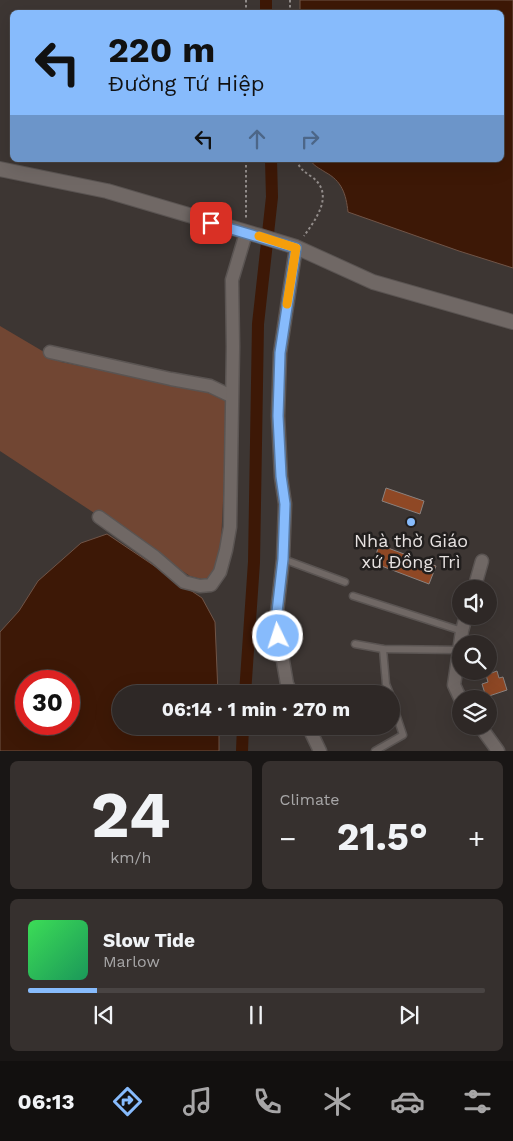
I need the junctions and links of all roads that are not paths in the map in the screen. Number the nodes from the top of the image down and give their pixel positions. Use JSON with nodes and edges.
{"nodes":[{"id":1,"x":0,"y":169,"type":"edge"},
{"id":2,"x":253,"y":235,"type":"junction"},
{"id":3,"x":292,"y":246,"type":"junction"},
{"id":4,"x":513,"y":322,"type":"edge"},
{"id":5,"x":50,"y":352,"type":"dead end"},
{"id":6,"x":231,"y":396,"type":"junction"},
{"id":7,"x":99,"y":518,"type":"dead end"},
{"id":8,"x":283,"y":559,"type":"junction"},
{"id":9,"x":482,"y":561,"type":"dead end"},
{"id":10,"x":477,"y":580,"type":"edge"},
{"id":11,"x":346,"y":582,"type":"dead end"},
{"id":12,"x":353,"y":596,"type":"dead end"},
{"id":13,"x":464,"y":625,"type":"edge"},
{"id":14,"x":462,"y":631,"type":"junction"},
{"id":15,"x":461,"y":635,"type":"edge"},
{"id":16,"x":354,"y":644,"type":"dead end"},
{"id":17,"x":383,"y":649,"type":"junction"},
{"id":18,"x":452,"y":650,"type":"edge"},
{"id":19,"x":288,"y":685,"type":"edge"},
{"id":20,"x":386,"y":685,"type":"edge"},
{"id":21,"x":400,"y":727,"type":"edge"},
{"id":22,"x":312,"y":735,"type":"edge"},
{"id":23,"x":486,"y":735,"type":"edge"},
{"id":24,"x":320,"y":751,"type":"edge"},
{"id":25,"x":375,"y":751,"type":"edge"},
{"id":26,"x":498,"y":751,"type":"edge"}],
"edges":[{"from":1,"to":2,"type":"street"},
{"from":2,"to":3,"type":"street"},
{"from":2,"to":6,"type":"street"},
{"from":3,"to":4,"type":"street"},
{"from":3,"to":8,"type":"street"},
{"from":5,"to":6,"type":"street"},
{"from":6,"to":7,"type":"street"},
{"from":8,"to":11,"type":"lane"},
{"from":8,"to":19,"type":"street"},
{"from":9,"to":10,"type":"street"},
{"from":12,"to":14,"type":"lane"},
{"from":13,"to":14,"type":"street"},
{"from":14,"to":15,"type":"street"},
{"from":16,"to":17,"type":"lane"},
{"from":17,"to":18,"type":"lane"},
{"from":17,"to":20,"type":"lane"},
{"from":21,"to":25,"type":"lane"},
{"from":22,"to":24,"type":"street"},
{"from":23,"to":26,"type":"street"}]}
